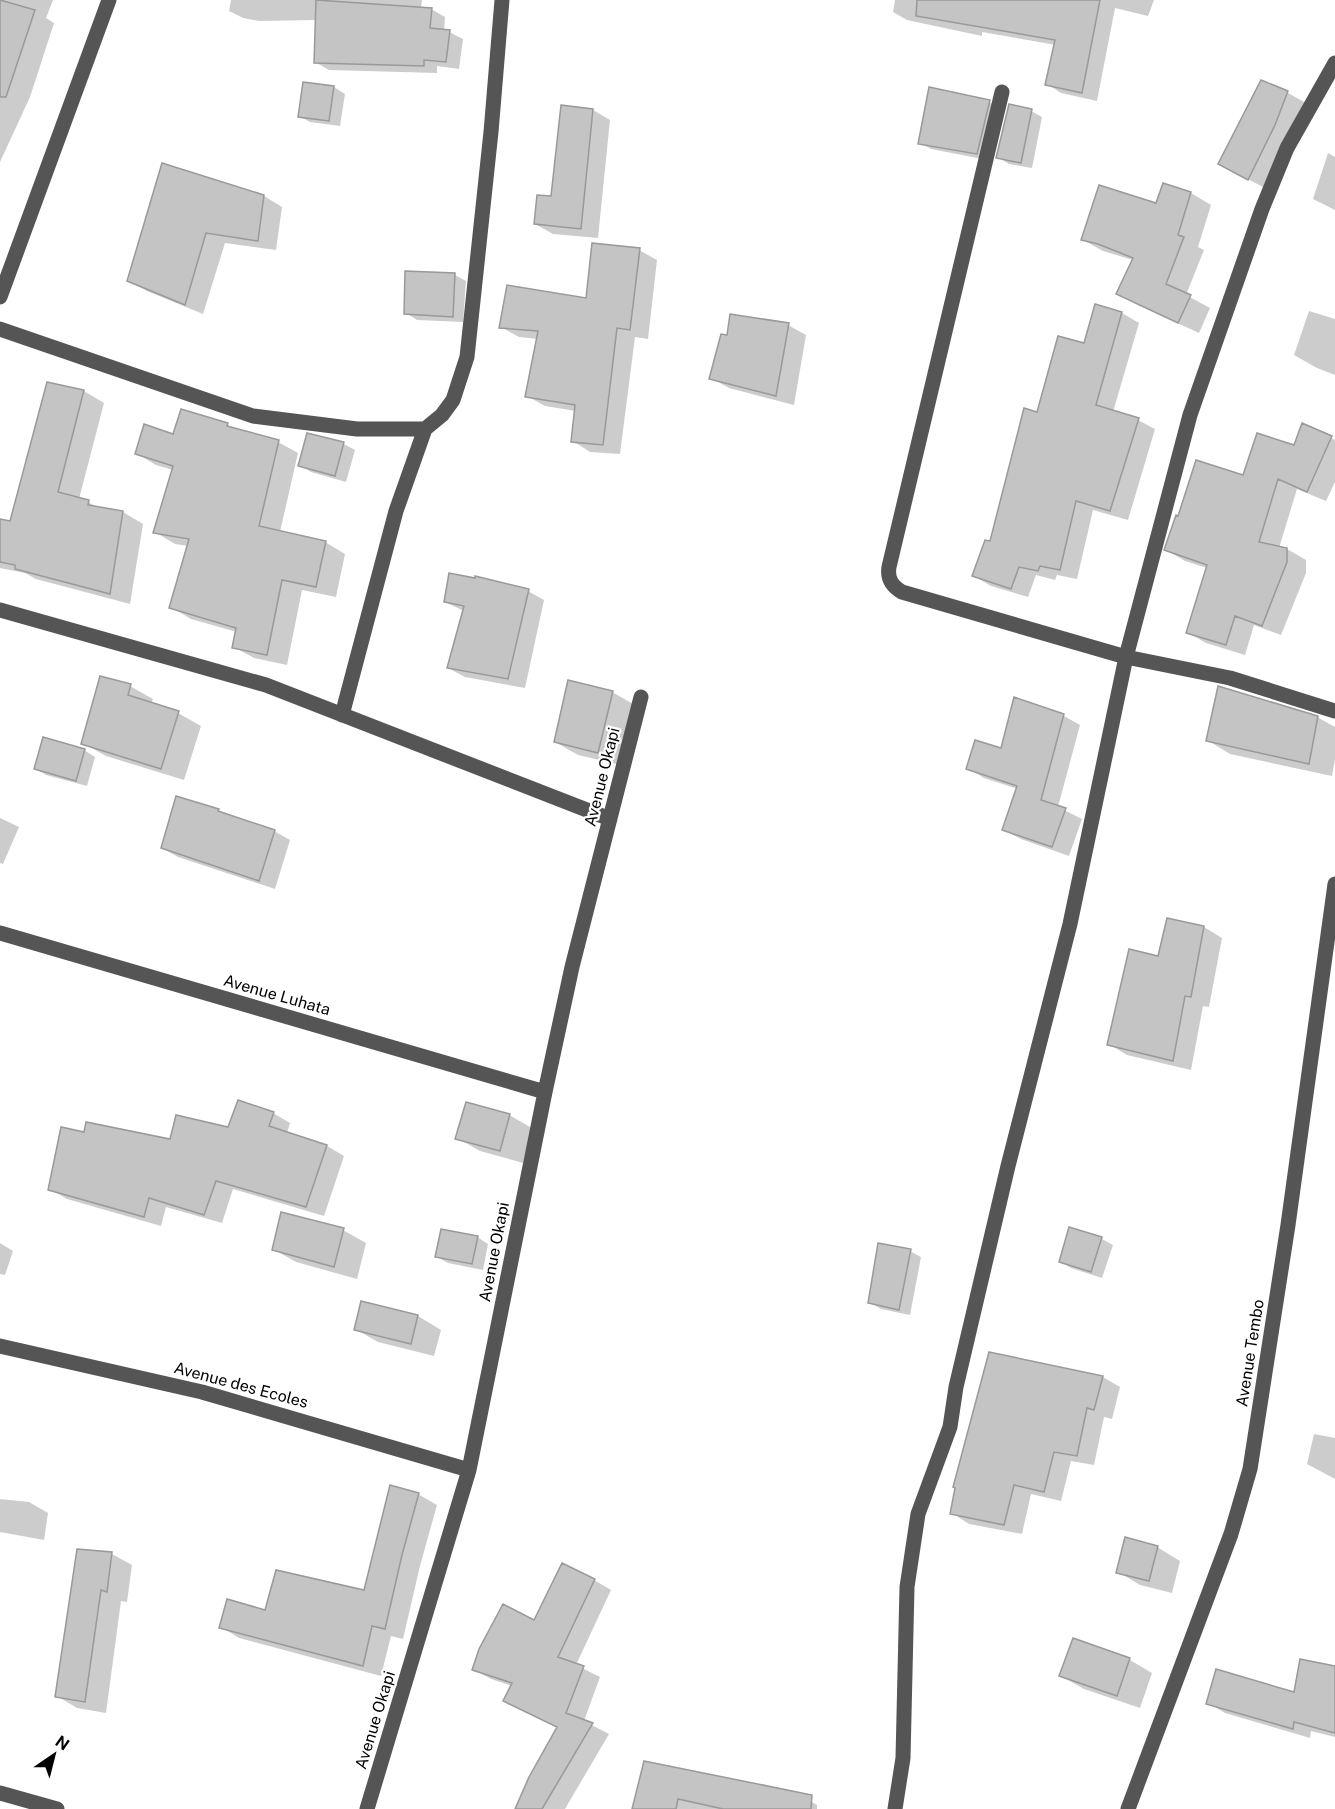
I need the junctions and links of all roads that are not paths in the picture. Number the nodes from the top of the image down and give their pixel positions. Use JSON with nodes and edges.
{"nodes":[{"id":1,"x":109,"y":0,"type":"edge"},
{"id":2,"x":502,"y":0,"type":"edge"},
{"id":3,"x":1335,"y":63,"type":"edge"},
{"id":4,"x":1002,"y":92,"type":"dead end"},
{"id":5,"x":0,"y":297,"type":"edge"},
{"id":6,"x":0,"y":328,"type":"edge"},
{"id":7,"x":425,"y":429,"type":"junction"},
{"id":8,"x":0,"y":610,"type":"edge"},
{"id":9,"x":1126,"y":657,"type":"junction"},
{"id":10,"x":641,"y":697,"type":"dead end"},
{"id":11,"x":1335,"y":711,"type":"edge"},
{"id":12,"x":342,"y":715,"type":"junction"},
{"id":13,"x":610,"y":819,"type":"junction"},
{"id":14,"x":1335,"y":884,"type":"edge"},
{"id":15,"x":0,"y":933,"type":"edge"},
{"id":16,"x":544,"y":1092,"type":"junction"},
{"id":17,"x":0,"y":1346,"type":"edge"},
{"id":18,"x":469,"y":1470,"type":"junction"},
{"id":19,"x":0,"y":1793,"type":"edge"},
{"id":20,"x":57,"y":1809,"type":"edge"},
{"id":21,"x":367,"y":1809,"type":"edge"},
{"id":22,"x":895,"y":1809,"type":"edge"},
{"id":23,"x":1128,"y":1809,"type":"edge"}],
"edges":[{"from":1,"to":5,"type":"street"},
{"from":2,"to":7,"type":"street"},
{"from":3,"to":9,"type":"street"},
{"from":4,"to":9,"type":"street"},
{"from":6,"to":7,"type":"street"},
{"from":7,"to":12,"type":"street"},
{"from":8,"to":12,"type":"street"},
{"from":9,"to":11,"type":"street"},
{"from":9,"to":22,"type":"street"},
{"from":10,"to":13,"type":"street","name":"Avenue Okapi"},
{"from":12,"to":13,"type":"street"},
{"from":13,"to":16,"type":"street","name":"Avenue Okapi"},
{"from":14,"to":23,"type":"street","name":"Avenue Tembo"},
{"from":15,"to":16,"type":"street","name":"Avenue Luhata"},
{"from":16,"to":18,"type":"street","name":"Avenue Okapi"},
{"from":17,"to":18,"type":"street","name":"Avenue des Ecoles"},
{"from":18,"to":21,"type":"street","name":"Avenue Okapi"},
{"from":19,"to":20,"type":"street"}]}
